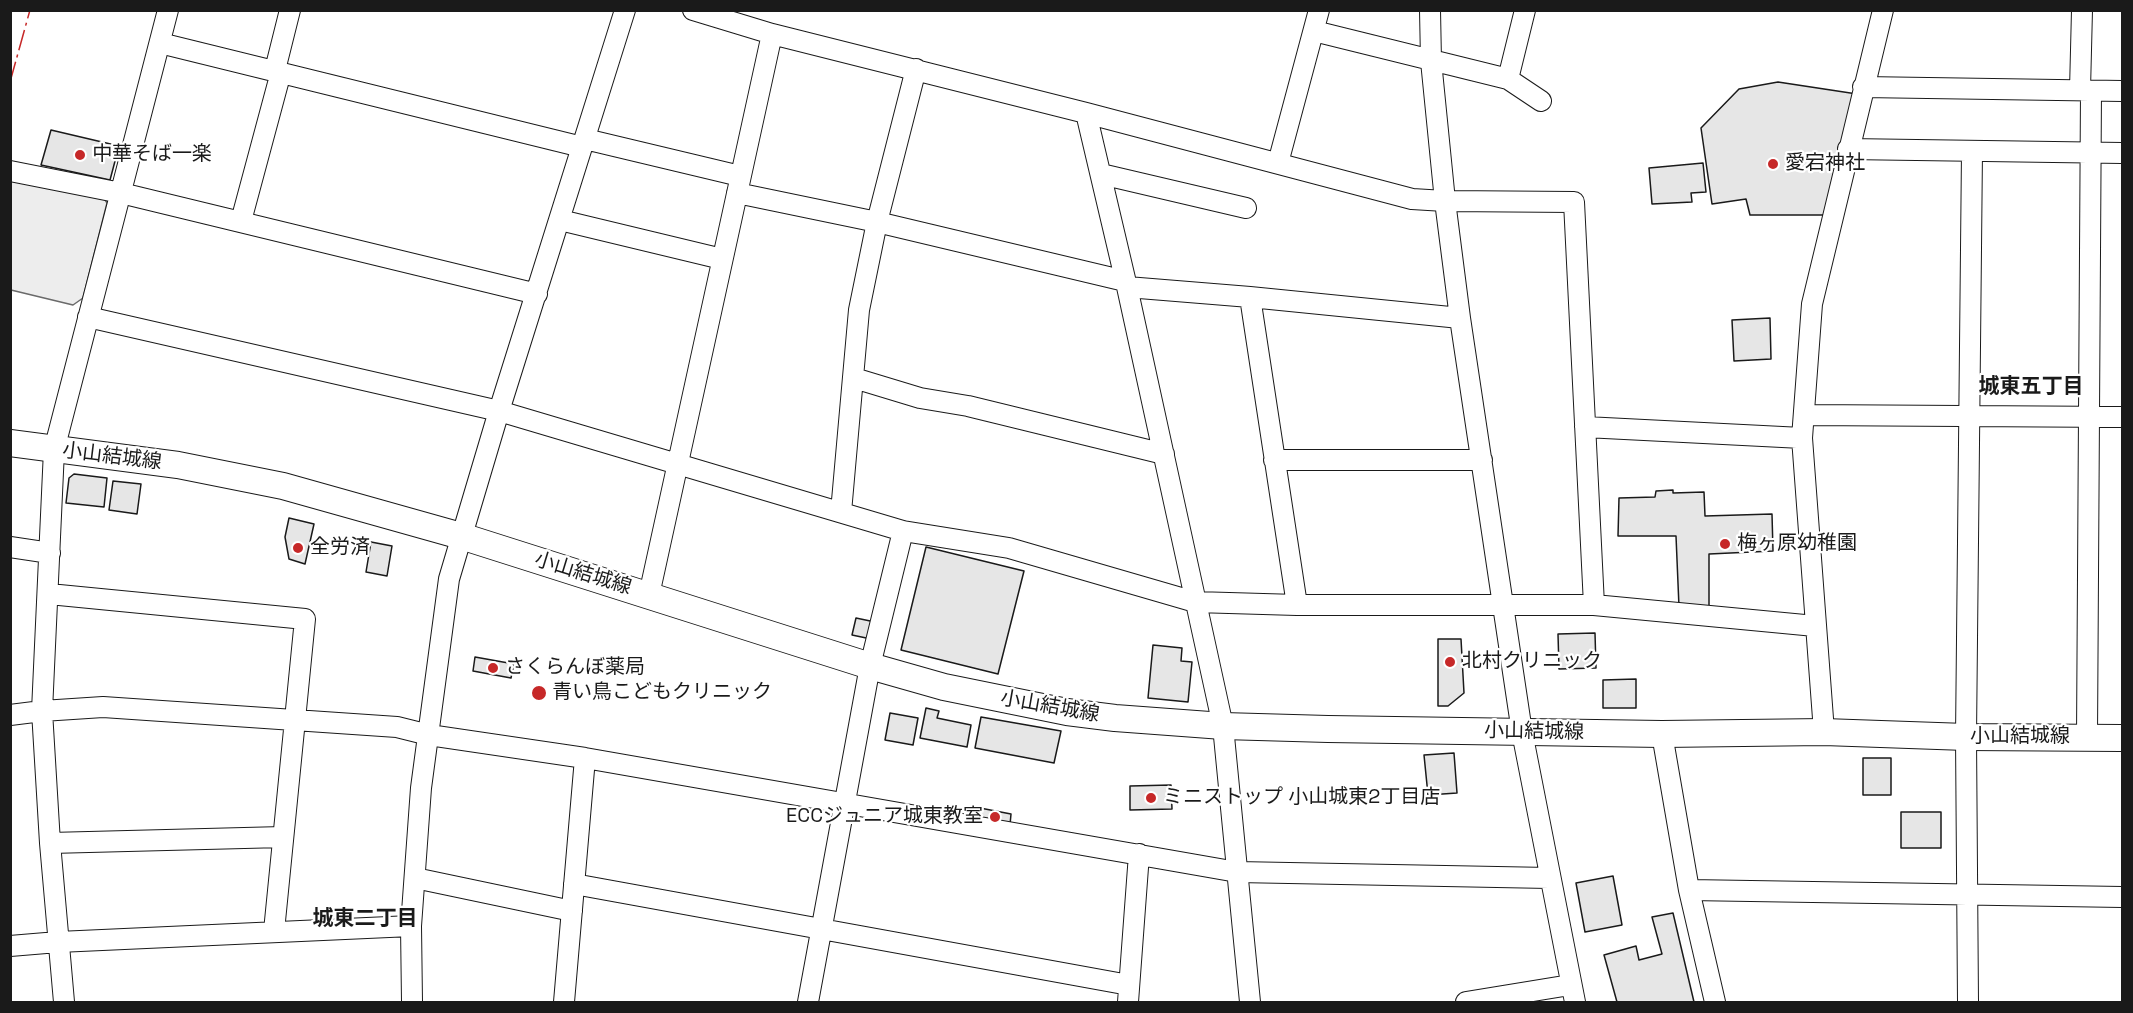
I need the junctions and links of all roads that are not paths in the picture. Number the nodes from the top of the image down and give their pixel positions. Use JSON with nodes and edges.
{"nodes":[{"id":1,"x":168,"y":10,"type":"edge"},
{"id":2,"x":290,"y":10,"type":"edge"},
{"id":3,"x":626,"y":10,"type":"edge"},
{"id":4,"x":693,"y":10,"type":"edge"},
{"id":5,"x":1319,"y":10,"type":"edge"},
{"id":6,"x":1430,"y":10,"type":"edge"},
{"id":7,"x":1525,"y":10,"type":"edge"},
{"id":8,"x":1883,"y":10,"type":"edge"},
{"id":9,"x":2082,"y":10,"type":"edge"},
{"id":10,"x":1314,"y":31,"type":"junction"},
{"id":11,"x":772,"y":34,"type":"junction"},
{"id":12,"x":160,"y":43,"type":"junction"},
{"id":13,"x":1431,"y":61,"type":"junction"},
{"id":14,"x":916,"y":69,"type":"junction"},
{"id":15,"x":278,"y":71,"type":"junction"},
{"id":16,"x":1508,"y":79,"type":"junction"},
{"id":17,"x":1863,"y":87,"type":"junction"},
{"id":18,"x":2085,"y":90,"type":"junction"},
{"id":19,"x":2122,"y":91,"type":"edge"},
{"id":20,"x":1541,"y":101,"type":"dead end"},
{"id":21,"x":1086,"y":113,"type":"junction"},
{"id":22,"x":584,"y":143,"type":"junction"},
{"id":23,"x":1848,"y":149,"type":"junction"},
{"id":24,"x":1972,"y":151,"type":"junction"},
{"id":25,"x":2092,"y":152,"type":"junction"},
{"id":26,"x":2122,"y":153,"type":"edge"},
{"id":27,"x":1278,"y":163,"type":"junction"},
{"id":28,"x":10,"y":171,"type":"edge"},
{"id":29,"x":1101,"y":174,"type":"junction"},
{"id":30,"x":738,"y":185,"type":"junction"},
{"id":31,"x":121,"y":193,"type":"junction"},
{"id":32,"x":1445,"y":201,"type":"junction"},
{"id":33,"x":1246,"y":208,"type":"dead end"},
{"id":34,"x":560,"y":220,"type":"junction"},
{"id":35,"x":241,"y":221,"type":"junction"},
{"id":36,"x":877,"y":222,"type":"junction"},
{"id":37,"x":722,"y":259,"type":"junction"},
{"id":38,"x":1126,"y":284,"type":"junction"},
{"id":39,"x":537,"y":294,"type":"junction"},
{"id":40,"x":1250,"y":297,"type":"junction"},
{"id":41,"x":88,"y":317,"type":"junction"},
{"id":42,"x":1460,"y":318,"type":"junction"},
{"id":43,"x":854,"y":378,"type":"junction"},
{"id":44,"x":499,"y":411,"type":"junction"},
{"id":45,"x":1804,"y":415,"type":"junction"},
{"id":46,"x":1969,"y":416,"type":"junction"},
{"id":47,"x":2090,"y":416,"type":"junction"},
{"id":48,"x":2122,"y":417,"type":"edge"},
{"id":49,"x":1585,"y":427,"type":"junction"},
{"id":50,"x":1802,"y":438,"type":"junction"},
{"id":51,"x":10,"y":443,"type":"edge"},
{"id":52,"x":54,"y":450,"type":"junction"},
{"id":53,"x":1164,"y":454,"type":"junction"},
{"id":54,"x":1274,"y":460,"type":"junction"},
{"id":55,"x":1482,"y":460,"type":"junction"},
{"id":56,"x":676,"y":464,"type":"junction"},
{"id":57,"x":841,"y":512,"type":"junction"},
{"id":58,"x":903,"y":531,"type":"junction"},
{"id":59,"x":461,"y":536,"type":"junction"},
{"id":60,"x":10,"y":547,"type":"edge"},
{"id":61,"x":50,"y":553,"type":"junction"},
{"id":62,"x":49,"y":594,"type":"junction"},
{"id":63,"x":649,"y":595,"type":"junction"},
{"id":64,"x":1195,"y":602,"type":"junction"},
{"id":65,"x":1297,"y":605,"type":"junction"},
{"id":66,"x":1594,"y":605,"type":"junction"},
{"id":67,"x":1504,"y":606,"type":"junction"},
{"id":68,"x":1815,"y":626,"type":"junction"},
{"id":69,"x":870,"y":666,"type":"junction"},
{"id":70,"x":42,"y":711,"type":"junction"},
{"id":71,"x":10,"y":715,"type":"edge"},
{"id":72,"x":296,"y":720,"type":"junction"},
{"id":73,"x":1223,"y":726,"type":"junction"},
{"id":74,"x":1522,"y":732,"type":"junction"},
{"id":75,"x":1824,"y":732,"type":"junction"},
{"id":76,"x":1662,"y":734,"type":"junction"},
{"id":77,"x":429,"y":735,"type":"junction"},
{"id":78,"x":1966,"y":736,"type":"junction"},
{"id":79,"x":2087,"y":737,"type":"junction"},
{"id":80,"x":2122,"y":738,"type":"edge"},
{"id":81,"x":585,"y":758,"type":"junction"},
{"id":82,"x":846,"y":803,"type":"junction"},
{"id":83,"x":283,"y":837,"type":"junction"},
{"id":84,"x":50,"y":843,"type":"junction"},
{"id":85,"x":1139,"y":854,"type":"junction"},
{"id":86,"x":1237,"y":872,"type":"junction"},
{"id":87,"x":414,"y":878,"type":"junction"},
{"id":88,"x":1549,"y":878,"type":"junction"},
{"id":89,"x":574,"y":884,"type":"junction"},
{"id":90,"x":1689,"y":890,"type":"junction"},
{"id":91,"x":1968,"y":894,"type":"junction"},
{"id":92,"x":2122,"y":897,"type":"edge"},
{"id":93,"x":572,"y":911,"type":"junction"},
{"id":94,"x":411,"y":926,"type":"junction"},
{"id":95,"x":274,"y":931,"type":"junction"},
{"id":96,"x":823,"y":931,"type":"junction"},
{"id":97,"x":58,"y":942,"type":"junction"},
{"id":98,"x":10,"y":946,"type":"edge"},
{"id":99,"x":1129,"y":994,"type":"edge"},
{"id":100,"x":1572,"y":994,"type":"edge"},
{"id":101,"x":64,"y":1002,"type":"edge"},
{"id":102,"x":412,"y":1002,"type":"edge"},
{"id":103,"x":564,"y":1002,"type":"edge"},
{"id":104,"x":808,"y":1002,"type":"edge"},
{"id":105,"x":1250,"y":1002,"type":"edge"},
{"id":106,"x":1466,"y":1002,"type":"edge"},
{"id":107,"x":1715,"y":1002,"type":"edge"},
{"id":108,"x":1968,"y":1002,"type":"edge"}],
"edges":[{"from":1,"to":12,"type":"street"},
{"from":2,"to":15,"type":"street"},
{"from":3,"to":22,"type":"street"},
{"from":4,"to":11,"type":"street"},
{"from":5,"to":10,"type":"street"},
{"from":6,"to":13,"type":"street"},
{"from":7,"to":16,"type":"street"},
{"from":8,"to":17,"type":"street"},
{"from":9,"to":18,"type":"street"},
{"from":10,"to":13,"type":"street"},
{"from":10,"to":27,"type":"street"},
{"from":11,"to":14,"type":"street"},
{"from":11,"to":30,"type":"street"},
{"from":12,"to":15,"type":"street"},
{"from":12,"to":31,"type":"street"},
{"from":13,"to":16,"type":"street"},
{"from":13,"to":32,"type":"street"},
{"from":14,"to":21,"type":"street"},
{"from":14,"to":36,"type":"street"},
{"from":15,"to":22,"type":"street"},
{"from":15,"to":35,"type":"street"},
{"from":16,"to":20,"type":"street"},
{"from":17,"to":18,"type":"street"},
{"from":17,"to":23,"type":"street"},
{"from":18,"to":19,"type":"street"},
{"from":18,"to":25,"type":"street"},
{"from":21,"to":27,"type":"street"},
{"from":21,"to":29,"type":"street"},
{"from":22,"to":30,"type":"street"},
{"from":22,"to":34,"type":"street"},
{"from":23,"to":24,"type":"street"},
{"from":23,"to":45,"type":"street"},
{"from":24,"to":25,"type":"street"},
{"from":24,"to":46,"type":"street"},
{"from":25,"to":26,"type":"street"},
{"from":25,"to":47,"type":"street"},
{"from":27,"to":32,"type":"street"},
{"from":28,"to":31,"type":"street"},
{"from":29,"to":33,"type":"street"},
{"from":29,"to":38,"type":"street"},
{"from":30,"to":36,"type":"street"},
{"from":30,"to":37,"type":"street"},
{"from":31,"to":35,"type":"street"},
{"from":31,"to":41,"type":"street"},
{"from":32,"to":42,"type":"street"},
{"from":32,"to":49,"type":"street"},
{"from":34,"to":37,"type":"street"},
{"from":34,"to":39,"type":"street"},
{"from":35,"to":39,"type":"street"},
{"from":36,"to":38,"type":"street"},
{"from":36,"to":43,"type":"street"},
{"from":37,"to":56,"type":"street"},
{"from":38,"to":40,"type":"street"},
{"from":38,"to":53,"type":"street"},
{"from":39,"to":44,"type":"street"},
{"from":40,"to":42,"type":"street"},
{"from":40,"to":54,"type":"street"},
{"from":41,"to":44,"type":"street"},
{"from":41,"to":52,"type":"street"},
{"from":42,"to":55,"type":"street"},
{"from":43,"to":53,"type":"street"},
{"from":43,"to":57,"type":"street"},
{"from":44,"to":56,"type":"street"},
{"from":44,"to":59,"type":"street"},
{"from":45,"to":46,"type":"street"},
{"from":45,"to":50,"type":"street"},
{"from":46,"to":47,"type":"street"},
{"from":46,"to":78,"type":"street"},
{"from":47,"to":48,"type":"street"},
{"from":47,"to":79,"type":"street"},
{"from":49,"to":50,"type":"street"},
{"from":49,"to":66,"type":"street"},
{"from":50,"to":68,"type":"street"},
{"from":51,"to":52,"type":"main road","name":"小山結城線"},
{"from":52,"to":59,"type":"main road","name":"小山結城線"},
{"from":52,"to":61,"type":"street"},
{"from":53,"to":64,"type":"street"},
{"from":54,"to":55,"type":"street"},
{"from":54,"to":65,"type":"street"},
{"from":55,"to":67,"type":"street"},
{"from":56,"to":57,"type":"street"},
{"from":56,"to":63,"type":"street"},
{"from":57,"to":58,"type":"street"},
{"from":58,"to":64,"type":"street"},
{"from":58,"to":69,"type":"street"},
{"from":59,"to":63,"type":"main road","name":"小山結城線"},
{"from":59,"to":77,"type":"street"},
{"from":60,"to":61,"type":"street"},
{"from":61,"to":62,"type":"street"},
{"from":62,"to":70,"type":"street"},
{"from":62,"to":72,"type":"street"},
{"from":63,"to":69,"type":"main road","name":"小山結城線"},
{"from":64,"to":65,"type":"street"},
{"from":64,"to":73,"type":"street"},
{"from":65,"to":67,"type":"street"},
{"from":66,"to":67,"type":"street"},
{"from":66,"to":68,"type":"street"},
{"from":67,"to":74,"type":"street"},
{"from":68,"to":75,"type":"street"},
{"from":69,"to":73,"type":"main road","name":"小山結城線"},
{"from":69,"to":82,"type":"street"},
{"from":70,"to":71,"type":"street"},
{"from":70,"to":72,"type":"street"},
{"from":70,"to":84,"type":"street"},
{"from":72,"to":77,"type":"street"},
{"from":72,"to":83,"type":"street"},
{"from":73,"to":74,"type":"main road","name":"小山結城線"},
{"from":73,"to":86,"type":"street"},
{"from":74,"to":76,"type":"main road","name":"小山結城線"},
{"from":74,"to":88,"type":"street"},
{"from":75,"to":76,"type":"main road","name":"小山結城線"},
{"from":75,"to":78,"type":"main road","name":"小山結城線"},
{"from":76,"to":90,"type":"street"},
{"from":77,"to":81,"type":"street"},
{"from":77,"to":87,"type":"street"},
{"from":78,"to":79,"type":"main road","name":"小山結城線"},
{"from":78,"to":91,"type":"street"},
{"from":79,"to":80,"type":"main road","name":"小山結城線"},
{"from":81,"to":82,"type":"street"},
{"from":81,"to":89,"type":"street"},
{"from":82,"to":85,"type":"street"},
{"from":82,"to":96,"type":"street"},
{"from":83,"to":84,"type":"street"},
{"from":83,"to":95,"type":"street"},
{"from":84,"to":97,"type":"street"},
{"from":85,"to":86,"type":"street"},
{"from":85,"to":99,"type":"street"},
{"from":86,"to":88,"type":"street"},
{"from":86,"to":105,"type":"street"},
{"from":87,"to":93,"type":"street"},
{"from":87,"to":94,"type":"street"},
{"from":88,"to":100,"type":"street"},
{"from":89,"to":93,"type":"street"},
{"from":89,"to":96,"type":"street"},
{"from":90,"to":91,"type":"street"},
{"from":90,"to":107,"type":"street"},
{"from":91,"to":92,"type":"street"},
{"from":91,"to":108,"type":"street"},
{"from":93,"to":103,"type":"street"},
{"from":94,"to":95,"type":"street"},
{"from":94,"to":102,"type":"street"},
{"from":95,"to":97,"type":"street"},
{"from":96,"to":99,"type":"street"},
{"from":96,"to":104,"type":"street"},
{"from":97,"to":98,"type":"street"},
{"from":97,"to":101,"type":"street"},
{"from":100,"to":106,"type":"street"}]}
